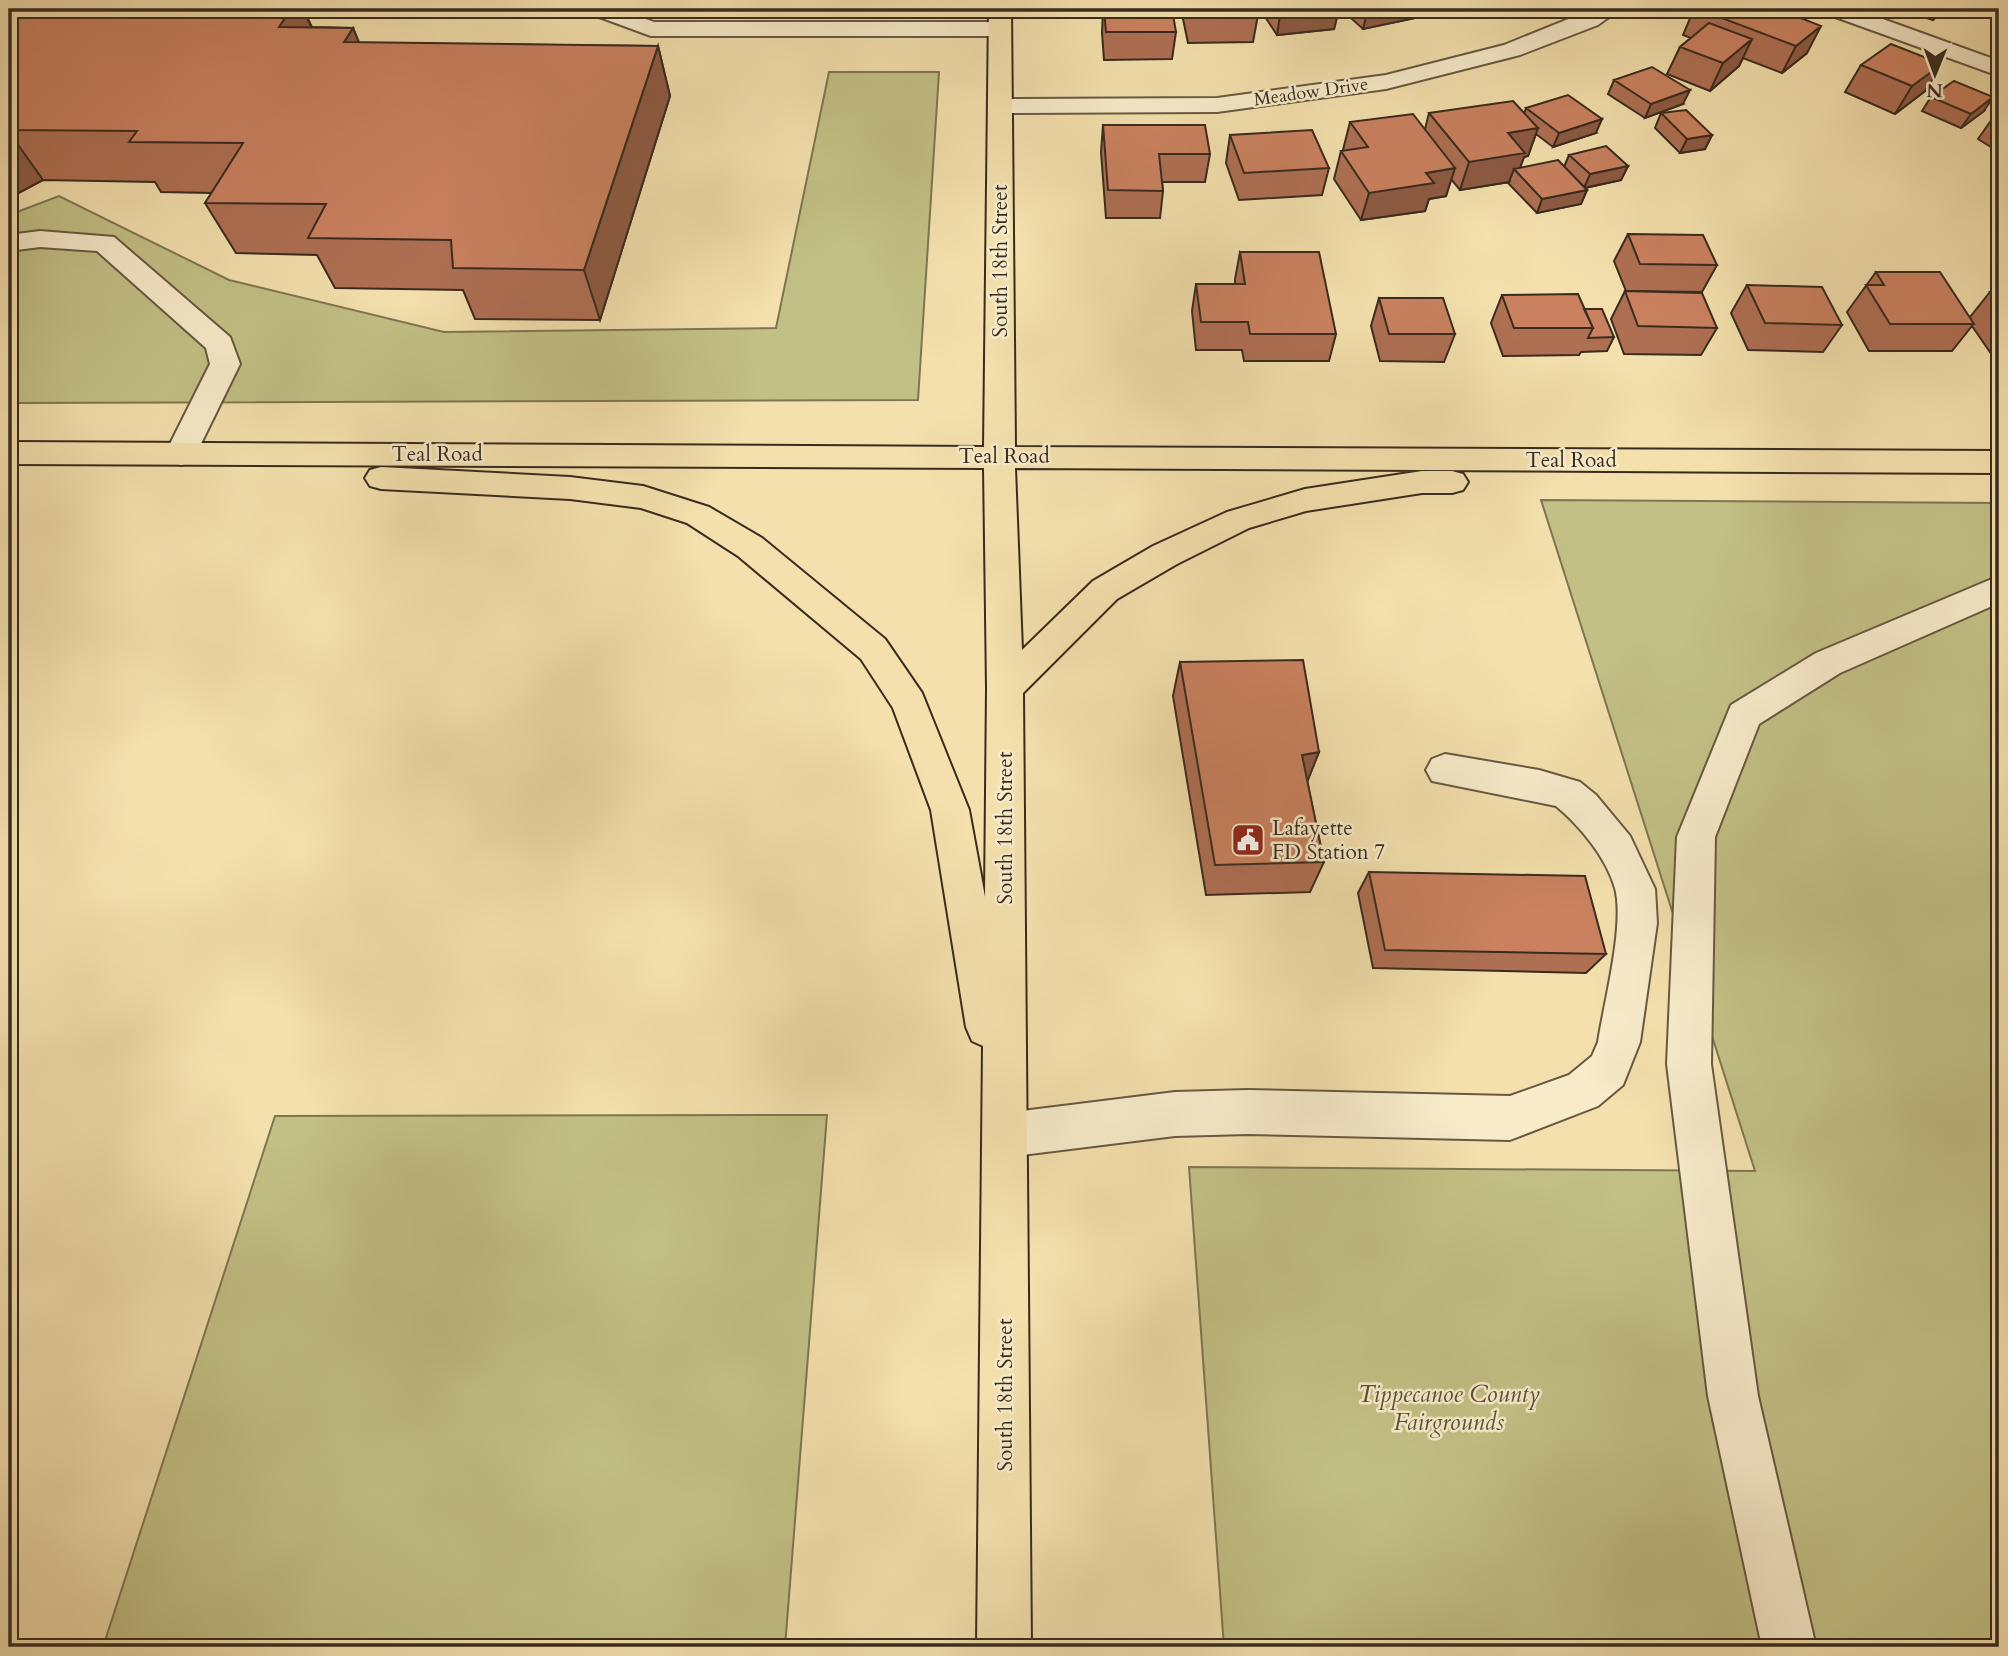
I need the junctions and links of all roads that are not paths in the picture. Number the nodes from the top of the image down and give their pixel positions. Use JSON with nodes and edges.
{"nodes":[{"id":1,"x":599,"y":9,"type":"edge"},
{"id":2,"x":1609,"y":9,"type":"edge"},
{"id":3,"x":1835,"y":9,"type":"edge"},
{"id":4,"x":1000,"y":19,"type":"edge"},
{"id":5,"x":1999,"y":69,"type":"edge"},
{"id":6,"x":1000,"y":106,"type":"junction"},
{"id":7,"x":9,"y":243,"type":"edge"},
{"id":8,"x":9,"y":453,"type":"edge"},
{"id":9,"x":181,"y":454,"type":"junction"},
{"id":10,"x":224,"y":454,"type":"junction"},
{"id":11,"x":999,"y":456,"type":"junction"},
{"id":12,"x":1709,"y":461,"type":"junction"},
{"id":13,"x":1999,"y":463,"type":"edge"},
{"id":14,"x":1999,"y":589,"type":"edge"},
{"id":15,"x":1005,"y":688,"type":"junction"},
{"id":16,"x":1446,"y":770,"type":"dead end"},
{"id":17,"x":1006,"y":1135,"type":"junction"},
{"id":18,"x":1004,"y":1647,"type":"edge"},
{"id":19,"x":1789,"y":1647,"type":"edge"}],
"edges":[{"from":1,"to":4,"type":"street"},
{"from":2,"to":6,"type":"street","name":"Meadow Drive"},
{"from":3,"to":5,"type":"street"},
{"from":4,"to":6,"type":"main road","name":"South 18th Street"},
{"from":6,"to":11,"type":"main road","name":"South 18th Street"},
{"from":7,"to":9,"type":"street"},
{"from":8,"to":9,"type":"main road","name":"Teal Road"},
{"from":9,"to":10,"type":"main road","name":"Teal Road"},
{"from":10,"to":11,"type":"main road","name":"Teal Road"},
{"from":10,"to":17,"type":"main road"},
{"from":11,"to":12,"type":"main road","name":"Teal Road"},
{"from":11,"to":15,"type":"main road","name":"South 18th Street"},
{"from":12,"to":13,"type":"main road","name":"Teal Road"},
{"from":12,"to":15,"type":"main road"},
{"from":14,"to":19,"type":"street"},
{"from":15,"to":17,"type":"main road","name":"South 18th Street"},
{"from":16,"to":17,"type":"street"},
{"from":17,"to":18,"type":"main road","name":"South 18th Street"}]}
